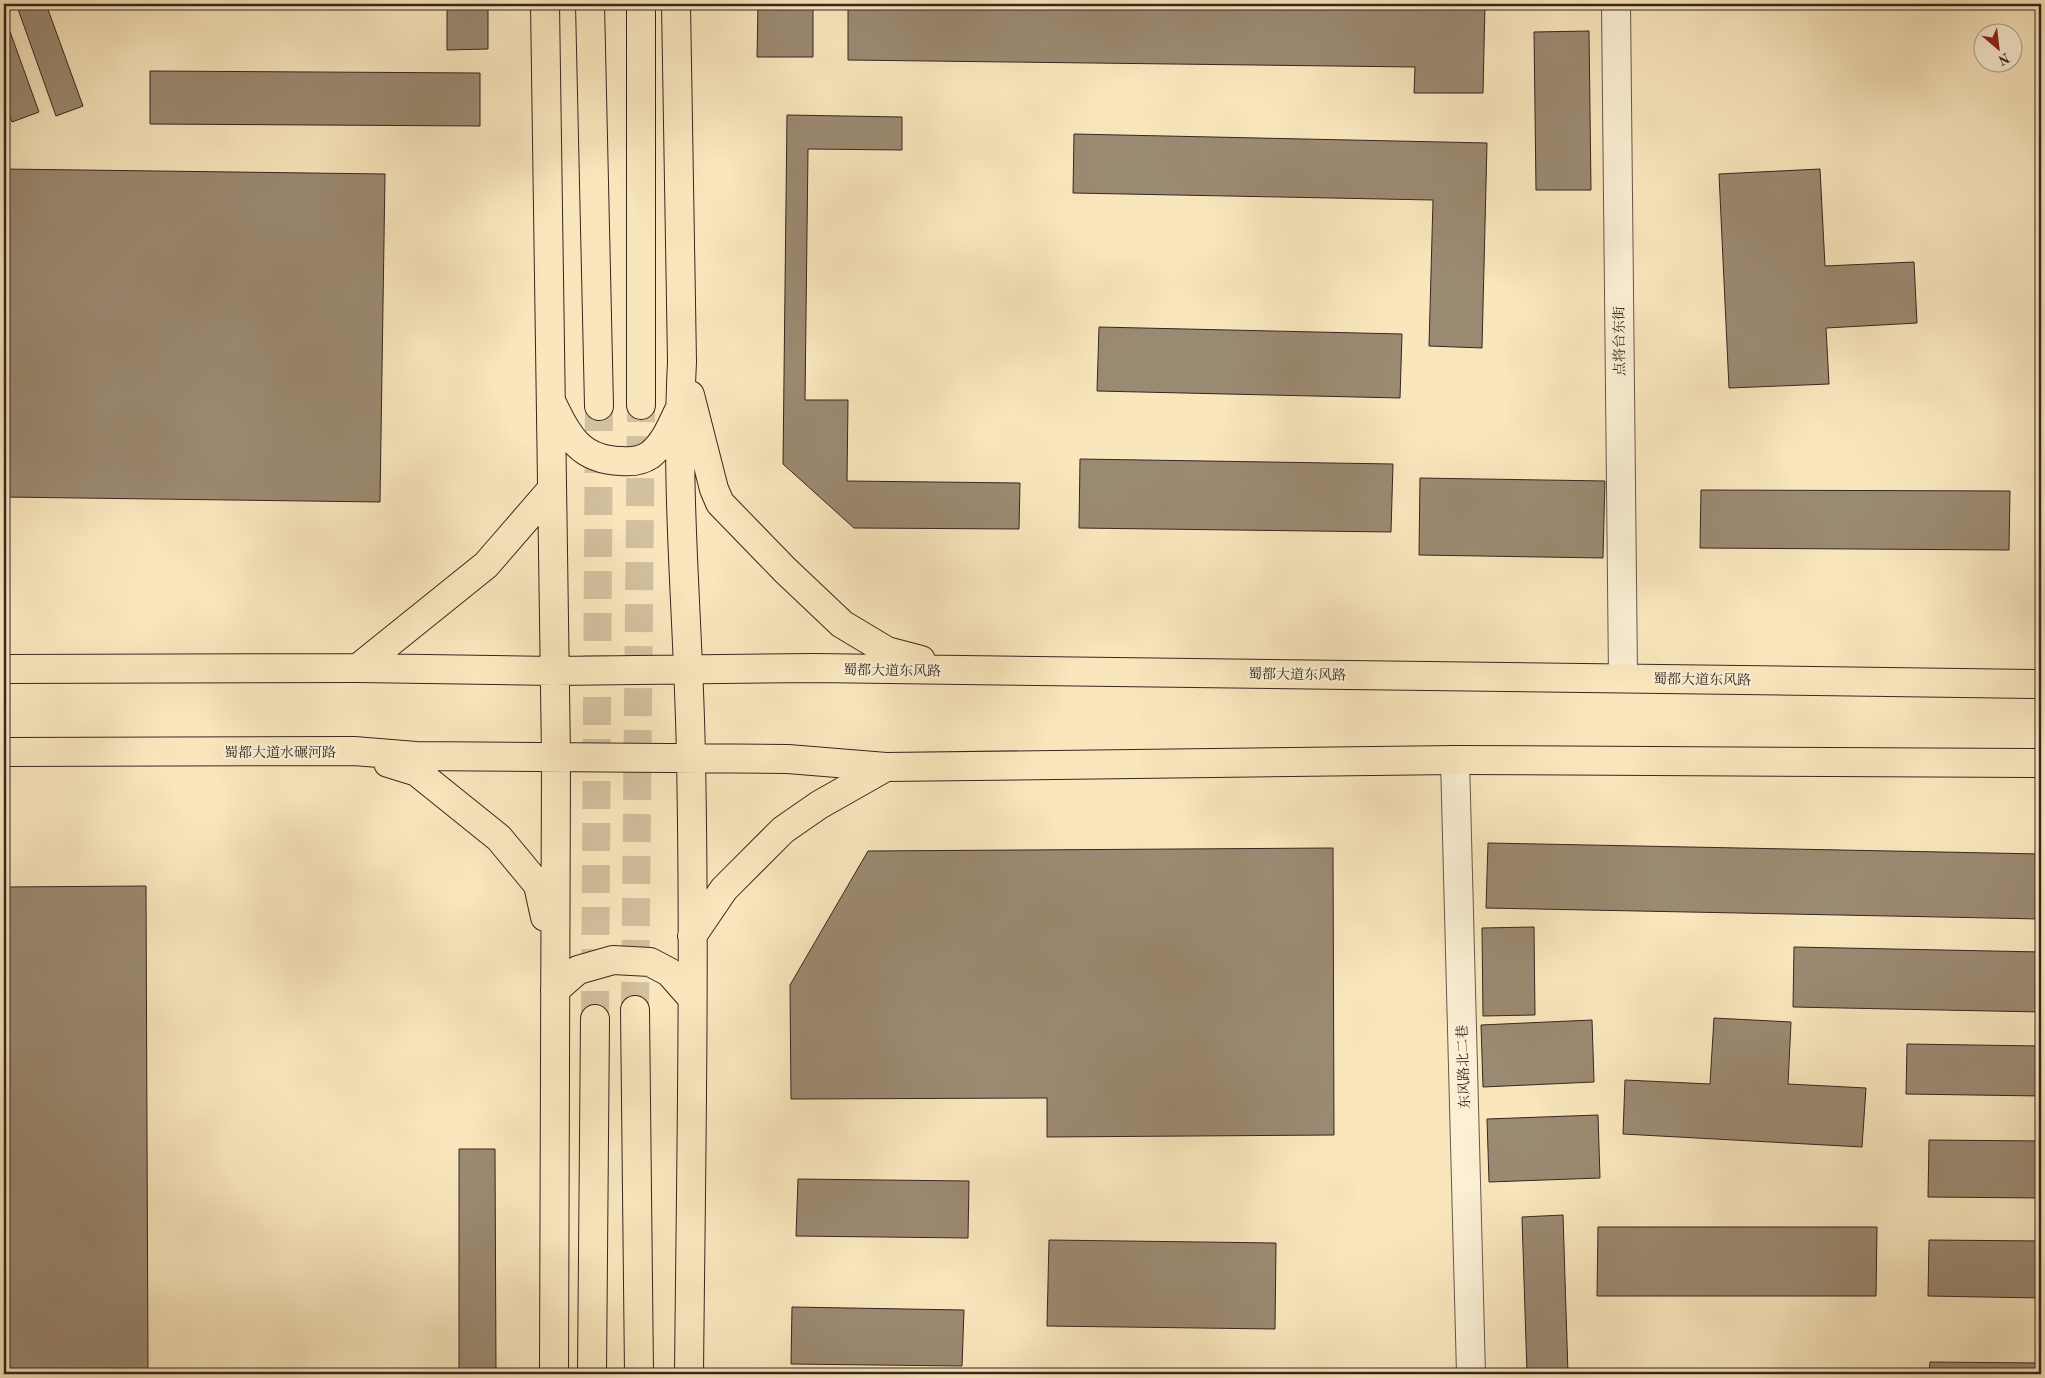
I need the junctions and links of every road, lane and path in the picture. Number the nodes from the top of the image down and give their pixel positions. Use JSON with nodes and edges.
{"nodes":[{"id":1,"x":545,"y":4,"type":"edge"},
{"id":2,"x":590,"y":4,"type":"edge"},
{"id":3,"x":641,"y":4,"type":"edge"},
{"id":4,"x":676,"y":4,"type":"edge"},
{"id":5,"x":1616,"y":4,"type":"edge"},
{"id":6,"x":682,"y":362,"type":"junction"},
{"id":7,"x":551,"y":400,"type":"junction"},
{"id":8,"x":599,"y":406,"type":"tunnel mouth"},
{"id":9,"x":641,"y":406,"type":"tunnel mouth"},
{"id":10,"x":679,"y":410,"type":"junction"},
{"id":11,"x":551,"y":490,"type":"junction"},
{"id":12,"x":4,"y":668,"type":"edge"},
{"id":13,"x":358,"y":668,"type":"junction"},
{"id":14,"x":554,"y":671,"type":"junction"},
{"id":15,"x":687,"y":671,"type":"junction"},
{"id":16,"x":972,"y":671,"type":"junction"},
{"id":17,"x":1623,"y":677,"type":"junction"},
{"id":18,"x":2041,"y":684,"type":"edge"},
{"id":19,"x":354,"y":751,"type":"junction"},
{"id":20,"x":4,"y":752,"type":"edge"},
{"id":21,"x":556,"y":757,"type":"junction"},
{"id":22,"x":691,"y":758,"type":"junction"},
{"id":23,"x":1455,"y":760,"type":"junction"},
{"id":24,"x":2041,"y":763,"type":"edge"},
{"id":25,"x":886,"y":768,"type":"junction"},
{"id":26,"x":692,"y":936,"type":"junction"},
{"id":27,"x":555,"y":978,"type":"junction"},
{"id":28,"x":692,"y":998,"type":"junction"},
{"id":29,"x":634,"y":1010,"type":"tunnel mouth"},
{"id":30,"x":595,"y":1019,"type":"tunnel mouth"},
{"id":31,"x":554,"y":1374,"type":"edge"},
{"id":32,"x":592,"y":1374,"type":"edge"},
{"id":33,"x":639,"y":1374,"type":"edge"},
{"id":34,"x":689,"y":1374,"type":"edge"},
{"id":35,"x":1472,"y":1374,"type":"edge"}],
"edges":[{"from":1,"to":7,"type":"main road"},
{"from":2,"to":8,"type":"main road"},
{"from":3,"to":9,"type":"main road"},
{"from":4,"to":6,"type":"main road"},
{"from":5,"to":17,"type":"street","name":"点将台东街"},
{"from":6,"to":10,"type":"main road"},
{"from":6,"to":16,"type":"main road"},
{"from":7,"to":10,"type":"main road"},
{"from":7,"to":11,"type":"main road"},
{"from":10,"to":15,"type":"main road"},
{"from":11,"to":13,"type":"main road"},
{"from":11,"to":14,"type":"main road"},
{"from":12,"to":13,"type":"main road"},
{"from":13,"to":14,"type":"main road"},
{"from":14,"to":15,"type":"main road","name":"蜀都大道东风路"},
{"from":14,"to":21,"type":"main road"},
{"from":15,"to":16,"type":"main road","name":"蜀都大道东风路"},
{"from":15,"to":22,"type":"main road"},
{"from":16,"to":17,"type":"main road","name":"蜀都大道东风路"},
{"from":17,"to":18,"type":"main road","name":"蜀都大道东风路"},
{"from":19,"to":20,"type":"main road","name":"蜀都大道水碾河路"},
{"from":19,"to":21,"type":"main road","name":"蜀都大道水碾河路"},
{"from":19,"to":27,"type":"main road"},
{"from":21,"to":22,"type":"main road"},
{"from":21,"to":27,"type":"main road"},
{"from":22,"to":25,"type":"main road"},
{"from":22,"to":26,"type":"main road"},
{"from":23,"to":24,"type":"main road"},
{"from":23,"to":25,"type":"main road"},
{"from":23,"to":35,"type":"street","name":"东风路北二巷"},
{"from":25,"to":26,"type":"main road"},
{"from":26,"to":28,"type":"main road"},
{"from":27,"to":28,"type":"main road"},
{"from":27,"to":31,"type":"main road"},
{"from":28,"to":34,"type":"main road"},
{"from":29,"to":33,"type":"main road"},
{"from":30,"to":32,"type":"main road"}]}
